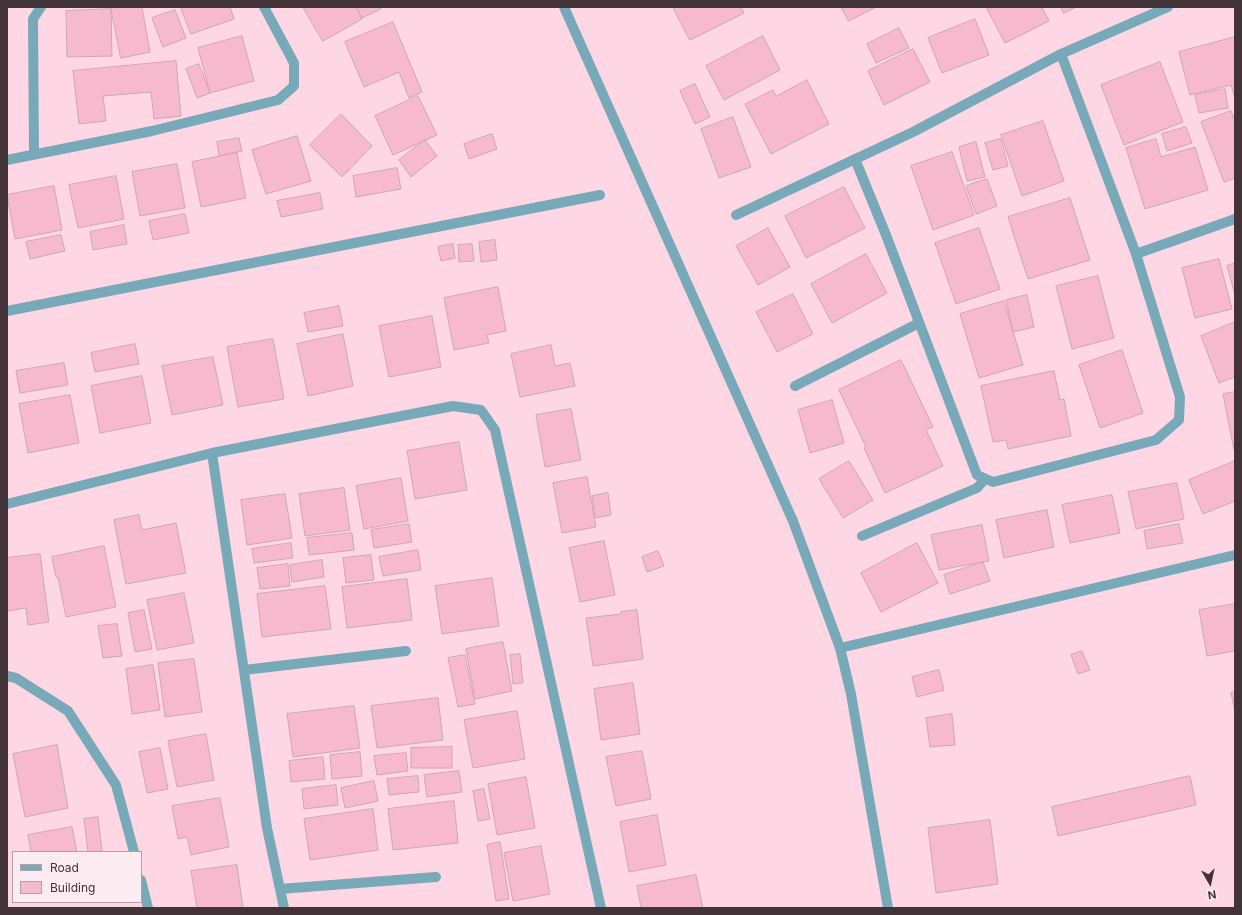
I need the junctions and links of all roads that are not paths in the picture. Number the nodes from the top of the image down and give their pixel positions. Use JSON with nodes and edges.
{"nodes":[{"id":1,"x":41,"y":7,"type":"edge"},
{"id":2,"x":264,"y":7,"type":"edge"},
{"id":3,"x":564,"y":7,"type":"edge"},
{"id":4,"x":1168,"y":7,"type":"edge"},
{"id":5,"x":1061,"y":54,"type":"junction"},
{"id":6,"x":34,"y":154,"type":"junction"},
{"id":7,"x":855,"y":159,"type":"junction"},
{"id":8,"x":7,"y":160,"type":"edge"},
{"id":9,"x":600,"y":195,"type":"dead end"},
{"id":10,"x":736,"y":215,"type":"dead end"},
{"id":11,"x":1235,"y":219,"type":"edge"},
{"id":12,"x":1136,"y":254,"type":"junction"},
{"id":13,"x":7,"y":311,"type":"edge"},
{"id":14,"x":919,"y":323,"type":"junction"},
{"id":15,"x":795,"y":386,"type":"dead end"},
{"id":16,"x":212,"y":453,"type":"junction"},
{"id":17,"x":985,"y":479,"type":"junction"},
{"id":18,"x":7,"y":504,"type":"edge"},
{"id":19,"x":862,"y":536,"type":"dead end"},
{"id":20,"x":1235,"y":555,"type":"edge"},
{"id":21,"x":840,"y":648,"type":"junction"},
{"id":22,"x":406,"y":651,"type":"dead end"},
{"id":23,"x":244,"y":670,"type":"junction"},
{"id":24,"x":7,"y":676,"type":"edge"},
{"id":25,"x":134,"y":851,"type":"edge"},
{"id":26,"x":436,"y":877,"type":"dead end"},
{"id":27,"x":142,"y":884,"type":"edge"},
{"id":28,"x":280,"y":889,"type":"junction"},
{"id":29,"x":148,"y":908,"type":"edge"},
{"id":30,"x":284,"y":908,"type":"edge"},
{"id":31,"x":601,"y":908,"type":"edge"},
{"id":32,"x":888,"y":908,"type":"edge"}],
"edges":[{"from":1,"to":6,"type":"street"},
{"from":2,"to":6,"type":"street"},
{"from":3,"to":21,"type":"street"},
{"from":4,"to":5,"type":"street"},
{"from":5,"to":7,"type":"street"},
{"from":5,"to":12,"type":"street"},
{"from":6,"to":8,"type":"street"},
{"from":7,"to":10,"type":"street"},
{"from":7,"to":14,"type":"street"},
{"from":9,"to":13,"type":"street"},
{"from":11,"to":12,"type":"street"},
{"from":12,"to":17,"type":"street"},
{"from":14,"to":15,"type":"street"},
{"from":14,"to":17,"type":"street"},
{"from":16,"to":18,"type":"street"},
{"from":16,"to":23,"type":"street"},
{"from":16,"to":31,"type":"street"},
{"from":17,"to":19,"type":"street"},
{"from":20,"to":21,"type":"street"},
{"from":21,"to":32,"type":"street"},
{"from":22,"to":23,"type":"street"},
{"from":23,"to":28,"type":"street"},
{"from":24,"to":25,"type":"street"},
{"from":26,"to":28,"type":"street"},
{"from":27,"to":29,"type":"street"},
{"from":28,"to":30,"type":"street"}]}
